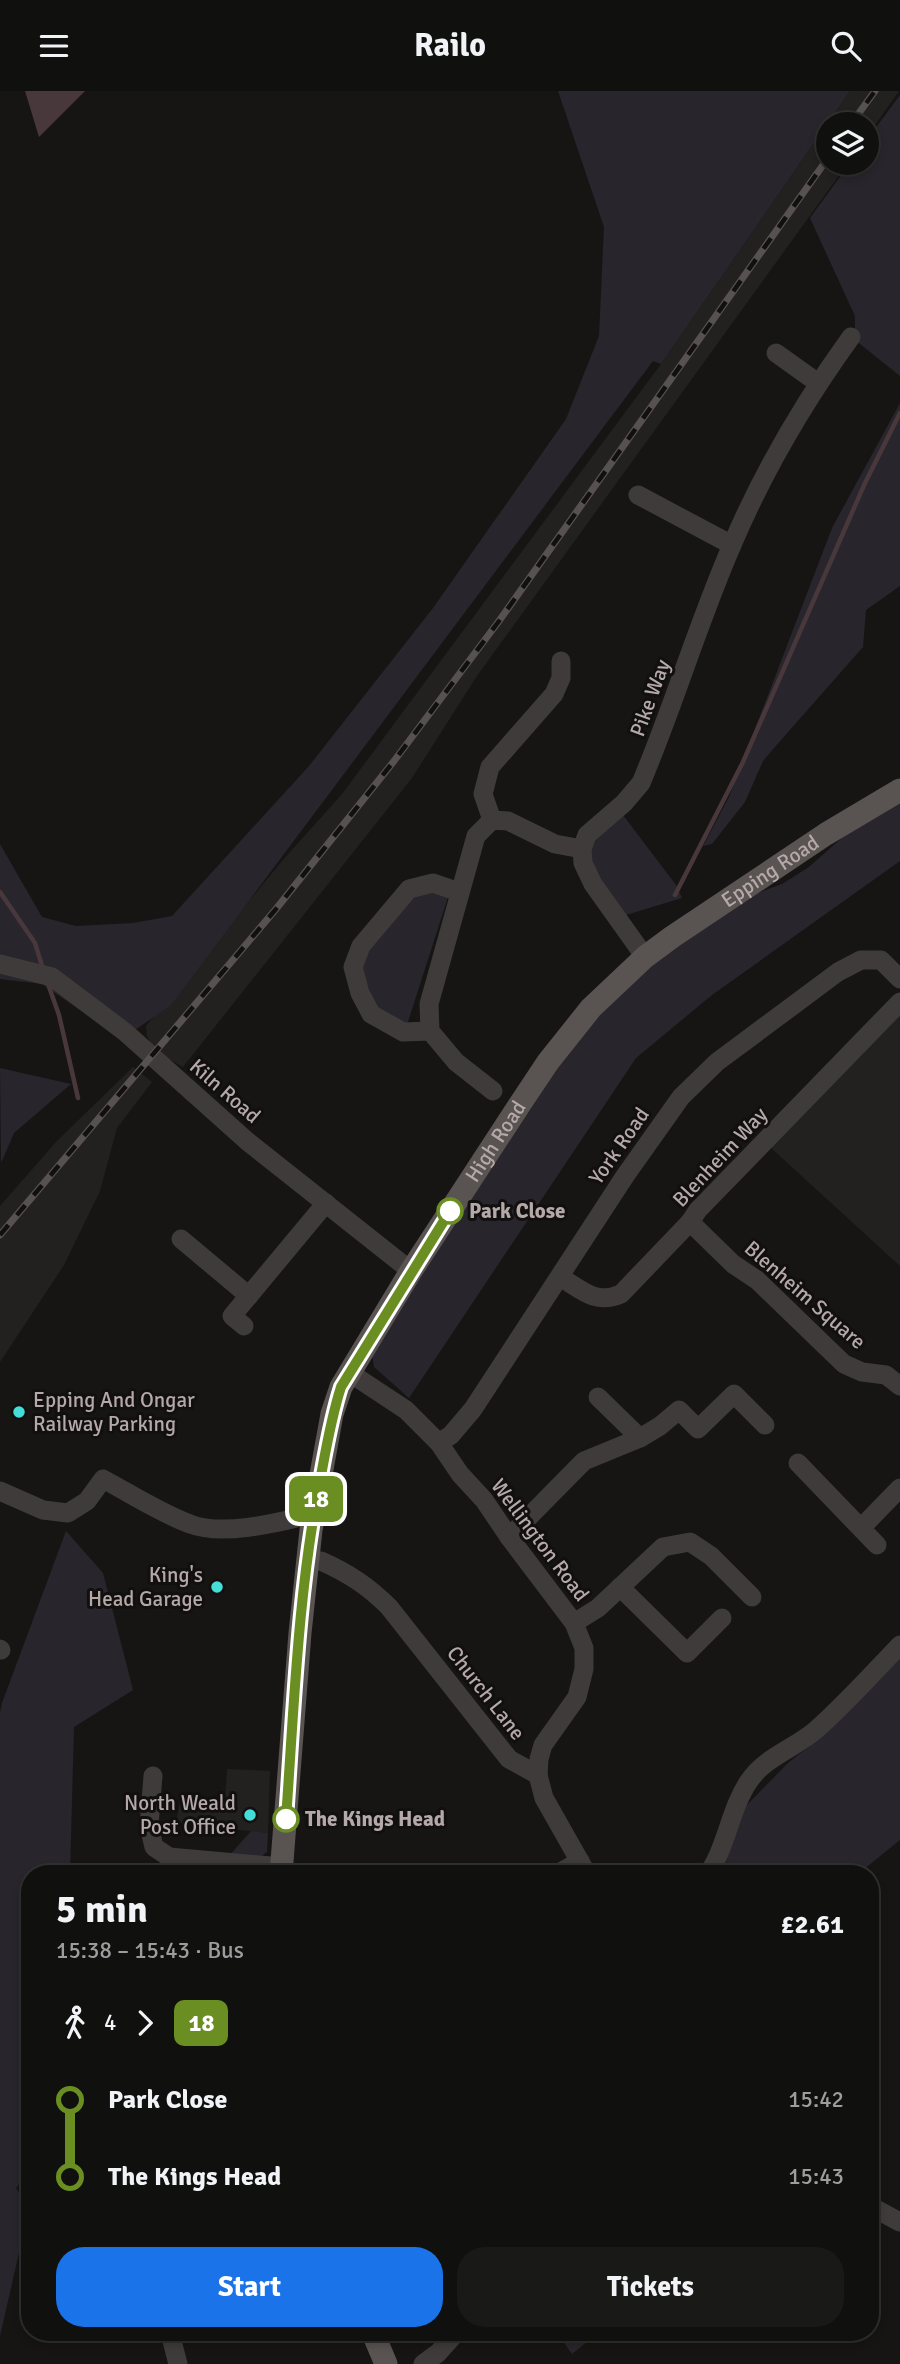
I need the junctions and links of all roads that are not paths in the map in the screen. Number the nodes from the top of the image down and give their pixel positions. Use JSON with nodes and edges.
{"nodes":[{"id":1,"x":850,"y":337,"type":"dead end"},
{"id":2,"x":776,"y":353,"type":"dead end"},
{"id":3,"x":818,"y":383,"type":"junction"},
{"id":4,"x":638,"y":495,"type":"dead end"},
{"id":5,"x":732,"y":545,"type":"junction"},
{"id":6,"x":561,"y":661,"type":"dead end"},
{"id":7,"x":900,"y":790,"type":"edge"},
{"id":8,"x":492,"y":820,"type":"junction"},
{"id":9,"x":582,"y":849,"type":"junction"},
{"id":10,"x":459,"y":892,"type":"junction"},
{"id":11,"x":645,"y":957,"type":"junction"},
{"id":12,"x":0,"y":964,"type":"edge"},
{"id":13,"x":900,"y":979,"type":"edge"},
{"id":14,"x":900,"y":1002,"type":"edge"},
{"id":15,"x":430,"y":1031,"type":"junction"},
{"id":16,"x":493,"y":1091,"type":"dead end"},
{"id":17,"x":326,"y":1203,"type":"junction"},
{"id":18,"x":690,"y":1222,"type":"junction"},
{"id":19,"x":181,"y":1239,"type":"dead end"},
{"id":20,"x":411,"y":1271,"type":"junction"},
{"id":21,"x":560,"y":1277,"type":"junction"},
{"id":22,"x":249,"y":1296,"type":"junction"},
{"id":23,"x":244,"y":1326,"type":"dead end"},
{"id":24,"x":350,"y":1373,"type":"junction"},
{"id":25,"x":900,"y":1386,"type":"edge"},
{"id":26,"x":598,"y":1397,"type":"dead end"},
{"id":27,"x":765,"y":1425,"type":"dead end"},
{"id":28,"x":640,"y":1438,"type":"junction"},
{"id":29,"x":439,"y":1443,"type":"junction"},
{"id":30,"x":797,"y":1463,"type":"dead end"},
{"id":31,"x":900,"y":1488,"type":"edge"},
{"id":32,"x":0,"y":1491,"type":"edge"},
{"id":33,"x":313,"y":1514,"type":"junction"},
{"id":34,"x":860,"y":1528,"type":"junction"},
{"id":35,"x":509,"y":1537,"type":"junction"},
{"id":36,"x":877,"y":1545,"type":"dead end"},
{"id":37,"x":321,"y":1561,"type":"dead end"},
{"id":38,"x":620,"y":1587,"type":"junction"},
{"id":39,"x":752,"y":1597,"type":"dead end"},
{"id":40,"x":722,"y":1618,"type":"dead end"},
{"id":41,"x":574,"y":1623,"type":"junction"},
{"id":42,"x":900,"y":1644,"type":"edge"},
{"id":43,"x":538,"y":1775,"type":"junction"},
{"id":44,"x":153,"y":1776,"type":"dead end"},
{"id":45,"x":236,"y":1865,"type":"edge"},
{"id":46,"x":281,"y":1865,"type":"edge"},
{"id":47,"x":582,"y":1865,"type":"edge"},
{"id":48,"x":714,"y":1865,"type":"edge"},
{"id":49,"x":879,"y":2211,"type":"edge"},
{"id":50,"x":900,"y":2222,"type":"edge"},
{"id":51,"x":172,"y":2341,"type":"edge"},
{"id":52,"x":376,"y":2341,"type":"edge"},
{"id":53,"x":449,"y":2341,"type":"edge"},
{"id":54,"x":178,"y":2364,"type":"edge"},
{"id":55,"x":386,"y":2364,"type":"edge"},
{"id":56,"x":423,"y":2364,"type":"edge"}],
"edges":[{"from":1,"to":3,"type":"street","name":"Pike Way"},
{"from":2,"to":3,"type":"street"},
{"from":3,"to":5,"type":"street","name":"Pike Way"},
{"from":4,"to":5,"type":"street"},
{"from":5,"to":9,"type":"street","name":"Pike Way"},
{"from":6,"to":8,"type":"street"},
{"from":7,"to":11,"type":"main road","name":"Epping Road"},
{"from":8,"to":9,"type":"street"},
{"from":8,"to":10,"type":"street"},
{"from":9,"to":11,"type":"street"},
{"from":10,"to":15,"type":"street"},
{"from":10,"to":15,"type":"street"},
{"from":11,"to":20,"type":"main road","name":"High Road"},
{"from":12,"to":17,"type":"street","name":"Kiln Road"},
{"from":13,"to":21,"type":"street","name":"York Road"},
{"from":14,"to":18,"type":"street","name":"Blenheim Way"},
{"from":15,"to":16,"type":"street"},
{"from":17,"to":20,"type":"street","name":"Kiln Road"},
{"from":17,"to":22,"type":"street"},
{"from":18,"to":21,"type":"street","name":"Blenheim Way"},
{"from":18,"to":25,"type":"street","name":"Blenheim Square"},
{"from":19,"to":22,"type":"street"},
{"from":20,"to":24,"type":"main road","name":"High Road"},
{"from":21,"to":29,"type":"street","name":"York Road"},
{"from":22,"to":23,"type":"street"},
{"from":24,"to":29,"type":"street","name":"Wellington Road"},
{"from":24,"to":33,"type":"main road","name":"High Road"},
{"from":26,"to":28,"type":"street"},
{"from":27,"to":28,"type":"street"},
{"from":28,"to":35,"type":"street"},
{"from":29,"to":35,"type":"street","name":"Wellington Road"},
{"from":30,"to":34,"type":"street"},
{"from":31,"to":34,"type":"street"},
{"from":32,"to":33,"type":"street"},
{"from":33,"to":46,"type":"main road","name":"High Road"},
{"from":34,"to":36,"type":"street"},
{"from":35,"to":41,"type":"street","name":"Wellington Road"},
{"from":37,"to":43,"type":"street","name":"Church Lane"},
{"from":38,"to":39,"type":"street"},
{"from":38,"to":40,"type":"street"},
{"from":38,"to":41,"type":"street"},
{"from":41,"to":43,"type":"street","name":"Wellington Road"},
{"from":42,"to":48,"type":"street"},
{"from":43,"to":47,"type":"street"},
{"from":44,"to":45,"type":"street"},
{"from":49,"to":50,"type":"street"},
{"from":51,"to":54,"type":"street"},
{"from":52,"to":55,"type":"main road"},
{"from":53,"to":56,"type":"street"}]}
